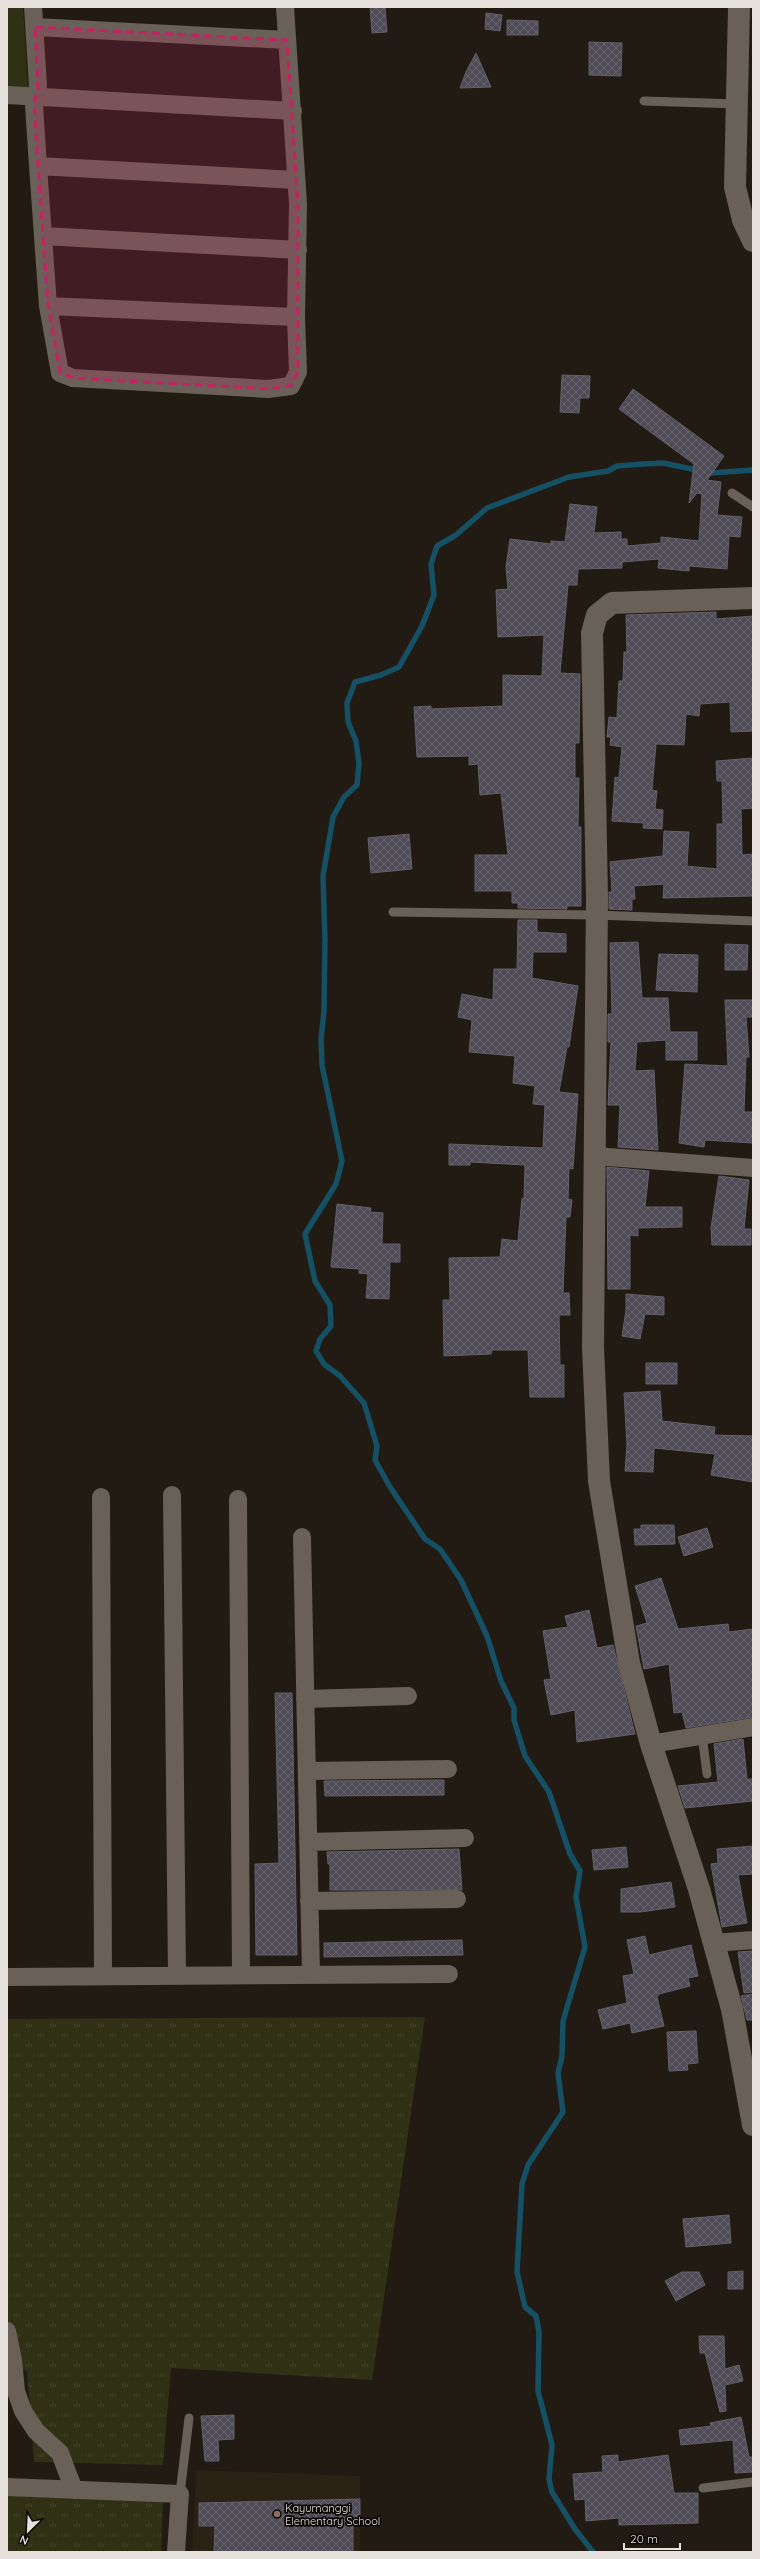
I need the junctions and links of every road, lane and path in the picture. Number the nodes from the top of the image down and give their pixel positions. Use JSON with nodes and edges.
{"nodes":[{"id":1,"x":34,"y":7,"type":"edge"},
{"id":2,"x":285,"y":7,"type":"edge"},
{"id":3,"x":739,"y":7,"type":"edge"},
{"id":4,"x":35,"y":27,"type":"junction"},
{"id":5,"x":287,"y":40,"type":"junction"},
{"id":6,"x":7,"y":95,"type":"edge"},
{"id":7,"x":36,"y":95,"type":"junction"},
{"id":8,"x":644,"y":101,"type":"dead end"},
{"id":9,"x":737,"y":104,"type":"junction"},
{"id":10,"x":292,"y":111,"type":"junction"},
{"id":11,"x":38,"y":166,"type":"junction"},
{"id":12,"x":296,"y":180,"type":"junction"},
{"id":13,"x":43,"y":236,"type":"junction"},
{"id":14,"x":753,"y":241,"type":"edge"},
{"id":15,"x":298,"y":250,"type":"junction"},
{"id":16,"x":48,"y":306,"type":"junction"},
{"id":17,"x":296,"y":317,"type":"junction"},
{"id":18,"x":732,"y":493,"type":"dead end"},
{"id":19,"x":753,"y":507,"type":"edge"},
{"id":20,"x":753,"y":598,"type":"edge"},
{"id":21,"x":393,"y":912,"type":"dead end"},
{"id":22,"x":597,"y":915,"type":"junction"},
{"id":23,"x":753,"y":921,"type":"edge"},
{"id":24,"x":595,"y":1156,"type":"junction"},
{"id":25,"x":753,"y":1168,"type":"edge"},
{"id":26,"x":172,"y":1495,"type":"dead end"},
{"id":27,"x":101,"y":1497,"type":"dead end"},
{"id":28,"x":238,"y":1499,"type":"dead end"},
{"id":29,"x":302,"y":1537,"type":"dead end"},
{"id":30,"x":408,"y":1696,"type":"dead end"},
{"id":31,"x":305,"y":1699,"type":"junction"},
{"id":32,"x":753,"y":1727,"type":"edge"},
{"id":33,"x":702,"y":1735,"type":"junction"},
{"id":34,"x":651,"y":1744,"type":"junction"},
{"id":35,"x":448,"y":1769,"type":"dead end"},
{"id":36,"x":307,"y":1771,"type":"junction"},
{"id":37,"x":707,"y":1774,"type":"dead end"},
{"id":38,"x":465,"y":1838,"type":"dead end"},
{"id":39,"x":308,"y":1842,"type":"junction"},
{"id":40,"x":457,"y":1899,"type":"dead end"},
{"id":41,"x":309,"y":1901,"type":"junction"},
{"id":42,"x":753,"y":1940,"type":"edge"},
{"id":43,"x":714,"y":1943,"type":"junction"},
{"id":44,"x":449,"y":1974,"type":"dead end"},
{"id":45,"x":241,"y":1975,"type":"junction"},
{"id":46,"x":311,"y":1975,"type":"junction"},
{"id":47,"x":103,"y":1976,"type":"junction"},
{"id":48,"x":177,"y":1976,"type":"junction"},
{"id":49,"x":7,"y":1977,"type":"edge"},
{"id":50,"x":753,"y":2125,"type":"edge"},
{"id":51,"x":7,"y":2331,"type":"edge"},
{"id":52,"x":189,"y":2418,"type":"dead end"},
{"id":53,"x":753,"y":2482,"type":"edge"},
{"id":54,"x":7,"y":2487,"type":"edge"},
{"id":55,"x":703,"y":2488,"type":"dead end"},
{"id":56,"x":74,"y":2490,"type":"junction"},
{"id":57,"x":180,"y":2494,"type":"junction"},
{"id":58,"x":176,"y":2552,"type":"edge"}],
"edges":[{"from":1,"to":4,"type":"street"},
{"from":2,"to":5,"type":"street"},
{"from":3,"to":9,"type":"street"},
{"from":4,"to":5,"type":"street"},
{"from":4,"to":7,"type":"street"},
{"from":5,"to":10,"type":"street"},
{"from":6,"to":7,"type":"street"},
{"from":7,"to":10,"type":"street"},
{"from":7,"to":11,"type":"street"},
{"from":8,"to":9,"type":"lane"},
{"from":9,"to":14,"type":"street"},
{"from":10,"to":12,"type":"street"},
{"from":11,"to":12,"type":"street"},
{"from":11,"to":13,"type":"street"},
{"from":12,"to":15,"type":"street"},
{"from":13,"to":15,"type":"street"},
{"from":13,"to":16,"type":"street"},
{"from":15,"to":17,"type":"street"},
{"from":16,"to":17,"type":"street"},
{"from":16,"to":17,"type":"street"},
{"from":18,"to":19,"type":"lane"},
{"from":20,"to":22,"type":"street"},
{"from":21,"to":22,"type":"lane"},
{"from":22,"to":23,"type":"lane"},
{"from":22,"to":24,"type":"street"},
{"from":24,"to":25,"type":"street"},
{"from":24,"to":34,"type":"street"},
{"from":26,"to":48,"type":"street"},
{"from":27,"to":47,"type":"street"},
{"from":28,"to":45,"type":"street"},
{"from":29,"to":31,"type":"street"},
{"from":30,"to":31,"type":"street"},
{"from":31,"to":36,"type":"street"},
{"from":32,"to":33,"type":"street"},
{"from":33,"to":34,"type":"street"},
{"from":33,"to":37,"type":"lane"},
{"from":34,"to":43,"type":"street"},
{"from":35,"to":36,"type":"street"},
{"from":36,"to":39,"type":"street"},
{"from":38,"to":39,"type":"street"},
{"from":39,"to":41,"type":"street"},
{"from":40,"to":41,"type":"street"},
{"from":41,"to":46,"type":"street"},
{"from":42,"to":43,"type":"street"},
{"from":43,"to":50,"type":"street"},
{"from":44,"to":46,"type":"street"},
{"from":45,"to":46,"type":"street"},
{"from":45,"to":48,"type":"street"},
{"from":47,"to":48,"type":"street"},
{"from":47,"to":49,"type":"street"},
{"from":51,"to":56,"type":"street"},
{"from":52,"to":57,"type":"lane"},
{"from":53,"to":55,"type":"lane"},
{"from":54,"to":56,"type":"street"},
{"from":56,"to":57,"type":"street"},
{"from":57,"to":58,"type":"street"}]}
